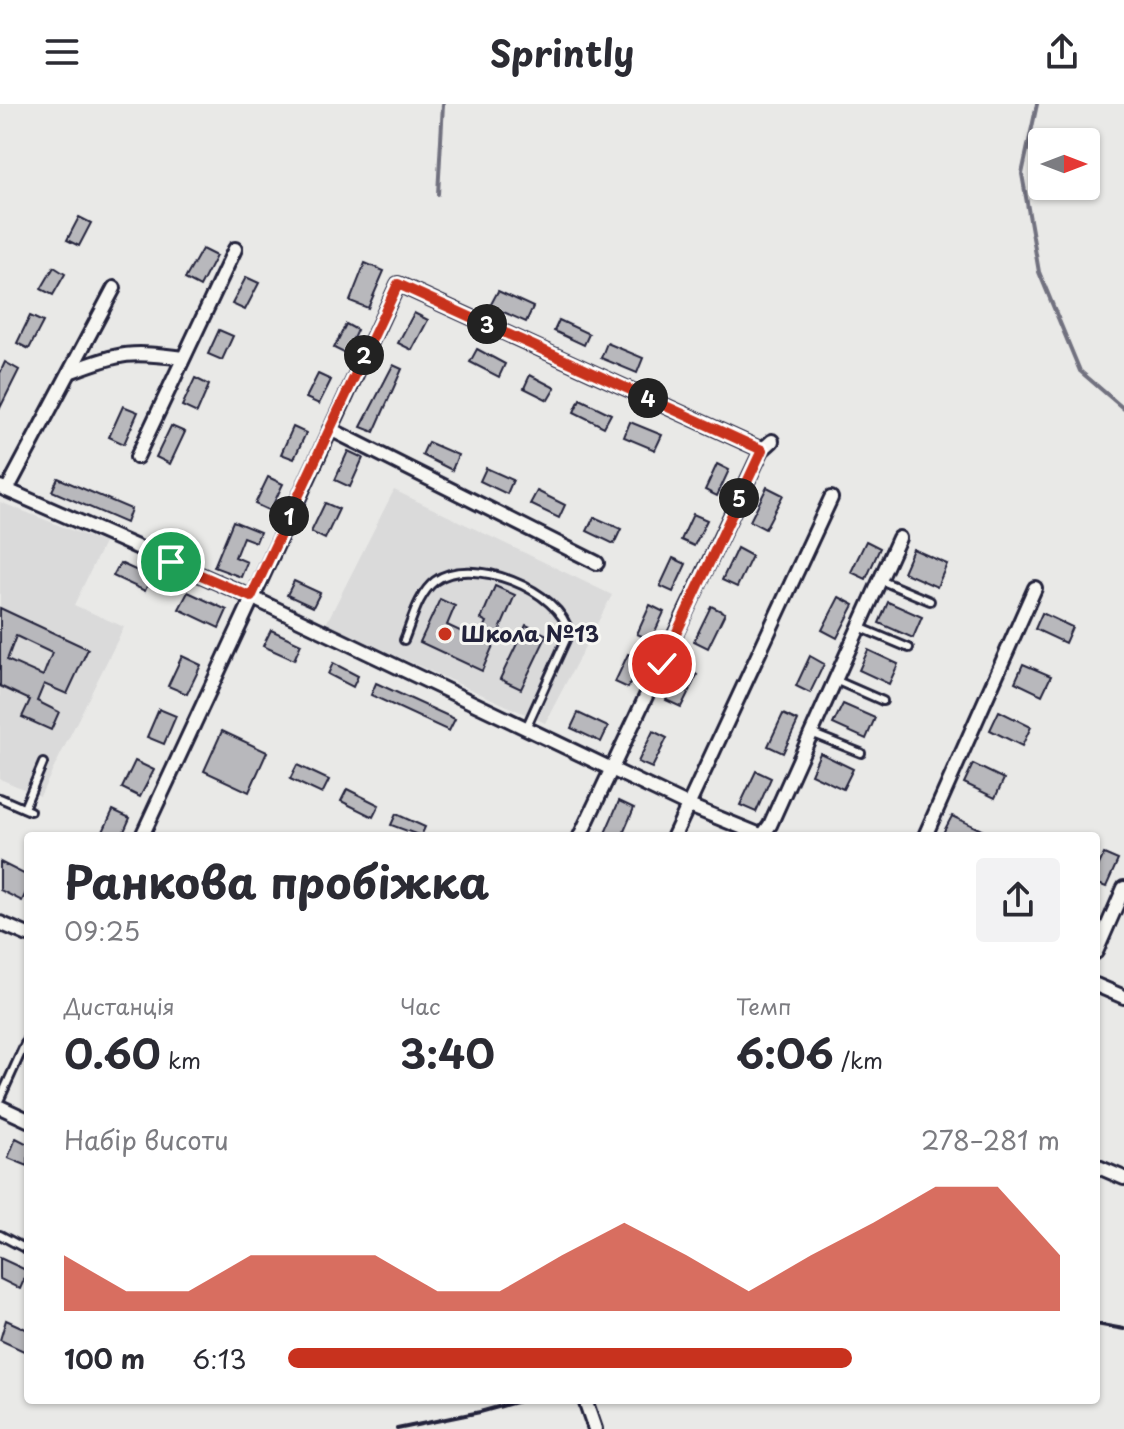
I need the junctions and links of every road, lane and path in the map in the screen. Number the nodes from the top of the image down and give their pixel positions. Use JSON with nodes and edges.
{"nodes":[{"id":1,"x":235,"y":249,"type":"dead end"},
{"id":2,"x":114,"y":288,"type":"dead end"},
{"id":3,"x":183,"y":358,"type":"junction"},
{"id":4,"x":72,"y":371,"type":"junction"},
{"id":5,"x":330,"y":429,"type":"junction"},
{"id":6,"x":772,"y":441,"type":"dead end"},
{"id":7,"x":762,"y":450,"type":"junction"},
{"id":8,"x":137,"y":457,"type":"dead end"},
{"id":9,"x":4,"y":489,"type":"edge"},
{"id":10,"x":831,"y":498,"type":"dead end"},
{"id":11,"x":899,"y":538,"type":"dead end"},
{"id":12,"x":597,"y":563,"type":"dead end"},
{"id":13,"x":880,"y":580,"type":"junction"},
{"id":14,"x":1035,"y":588,"type":"dead end"},
{"id":15,"x":251,"y":597,"type":"junction"},
{"id":16,"x":930,"y":601,"type":"dead end"},
{"id":17,"x":859,"y":627,"type":"junction"},
{"id":18,"x":404,"y":640,"type":"dead end"},
{"id":19,"x":909,"y":648,"type":"dead end"},
{"id":20,"x":835,"y":680,"type":"junction"},
{"id":21,"x":883,"y":701,"type":"dead end"},
{"id":22,"x":526,"y":728,"type":"junction"},
{"id":23,"x":811,"y":733,"type":"junction"},
{"id":24,"x":861,"y":753,"type":"dead end"},
{"id":25,"x":43,"y":763,"type":"dead end"},
{"id":26,"x":612,"y":770,"type":"junction"},
{"id":27,"x":0,"y":798,"type":"edge"},
{"id":28,"x":687,"y":805,"type":"junction"},
{"id":29,"x":144,"y":832,"type":"edge"},
{"id":30,"x":582,"y":832,"type":"edge"},
{"id":31,"x":676,"y":832,"type":"edge"},
{"id":32,"x":752,"y":832,"type":"edge"},
{"id":33,"x":764,"y":832,"type":"edge"},
{"id":34,"x":927,"y":832,"type":"edge"},
{"id":35,"x":1124,"y":888,"type":"edge"},
{"id":36,"x":0,"y":923,"type":"edge"},
{"id":37,"x":24,"y":933,"type":"edge"},
{"id":38,"x":1100,"y":943,"type":"edge"},
{"id":39,"x":1100,"y":987,"type":"edge"},
{"id":40,"x":1124,"y":997,"type":"edge"},
{"id":41,"x":24,"y":1046,"type":"edge"},
{"id":42,"x":0,"y":1099,"type":"edge"},
{"id":43,"x":0,"y":1107,"type":"edge"},
{"id":44,"x":24,"y":1118,"type":"edge"},
{"id":45,"x":1100,"y":1168,"type":"edge"},
{"id":46,"x":1124,"y":1178,"type":"edge"},
{"id":47,"x":0,"y":1235,"type":"edge"},
{"id":48,"x":24,"y":1248,"type":"edge"},
{"id":49,"x":586,"y":1404,"type":"edge"},
{"id":50,"x":595,"y":1429,"type":"edge"}],
"edges":[{"from":1,"to":3,"type":"street"},
{"from":2,"to":4,"type":"street"},
{"from":3,"to":4,"type":"street"},
{"from":3,"to":8,"type":"street"},
{"from":4,"to":9,"type":"street"},
{"from":5,"to":7,"type":"street"},
{"from":5,"to":12,"type":"street"},
{"from":5,"to":15,"type":"street"},
{"from":6,"to":7,"type":"street"},
{"from":7,"to":26,"type":"street"},
{"from":9,"to":15,"type":"street"},
{"from":10,"to":28,"type":"street"},
{"from":11,"to":13,"type":"street"},
{"from":13,"to":16,"type":"lane"},
{"from":13,"to":17,"type":"street"},
{"from":14,"to":34,"type":"street"},
{"from":15,"to":22,"type":"street"},
{"from":15,"to":29,"type":"street"},
{"from":17,"to":19,"type":"lane"},
{"from":17,"to":20,"type":"street"},
{"from":18,"to":22,"type":"lane"},
{"from":20,"to":21,"type":"lane"},
{"from":20,"to":23,"type":"street"},
{"from":22,"to":26,"type":"street"},
{"from":23,"to":24,"type":"lane"},
{"from":23,"to":33,"type":"street"},
{"from":25,"to":27,"type":"lane"},
{"from":26,"to":28,"type":"street"},
{"from":26,"to":30,"type":"street"},
{"from":28,"to":31,"type":"street"},
{"from":28,"to":32,"type":"street"},
{"from":35,"to":38,"type":"street"},
{"from":36,"to":37,"type":"street"},
{"from":39,"to":40,"type":"street"},
{"from":41,"to":42,"type":"lane"},
{"from":43,"to":44,"type":"street"},
{"from":45,"to":46,"type":"street"},
{"from":47,"to":48,"type":"lane"},
{"from":49,"to":50,"type":"street"}]}
